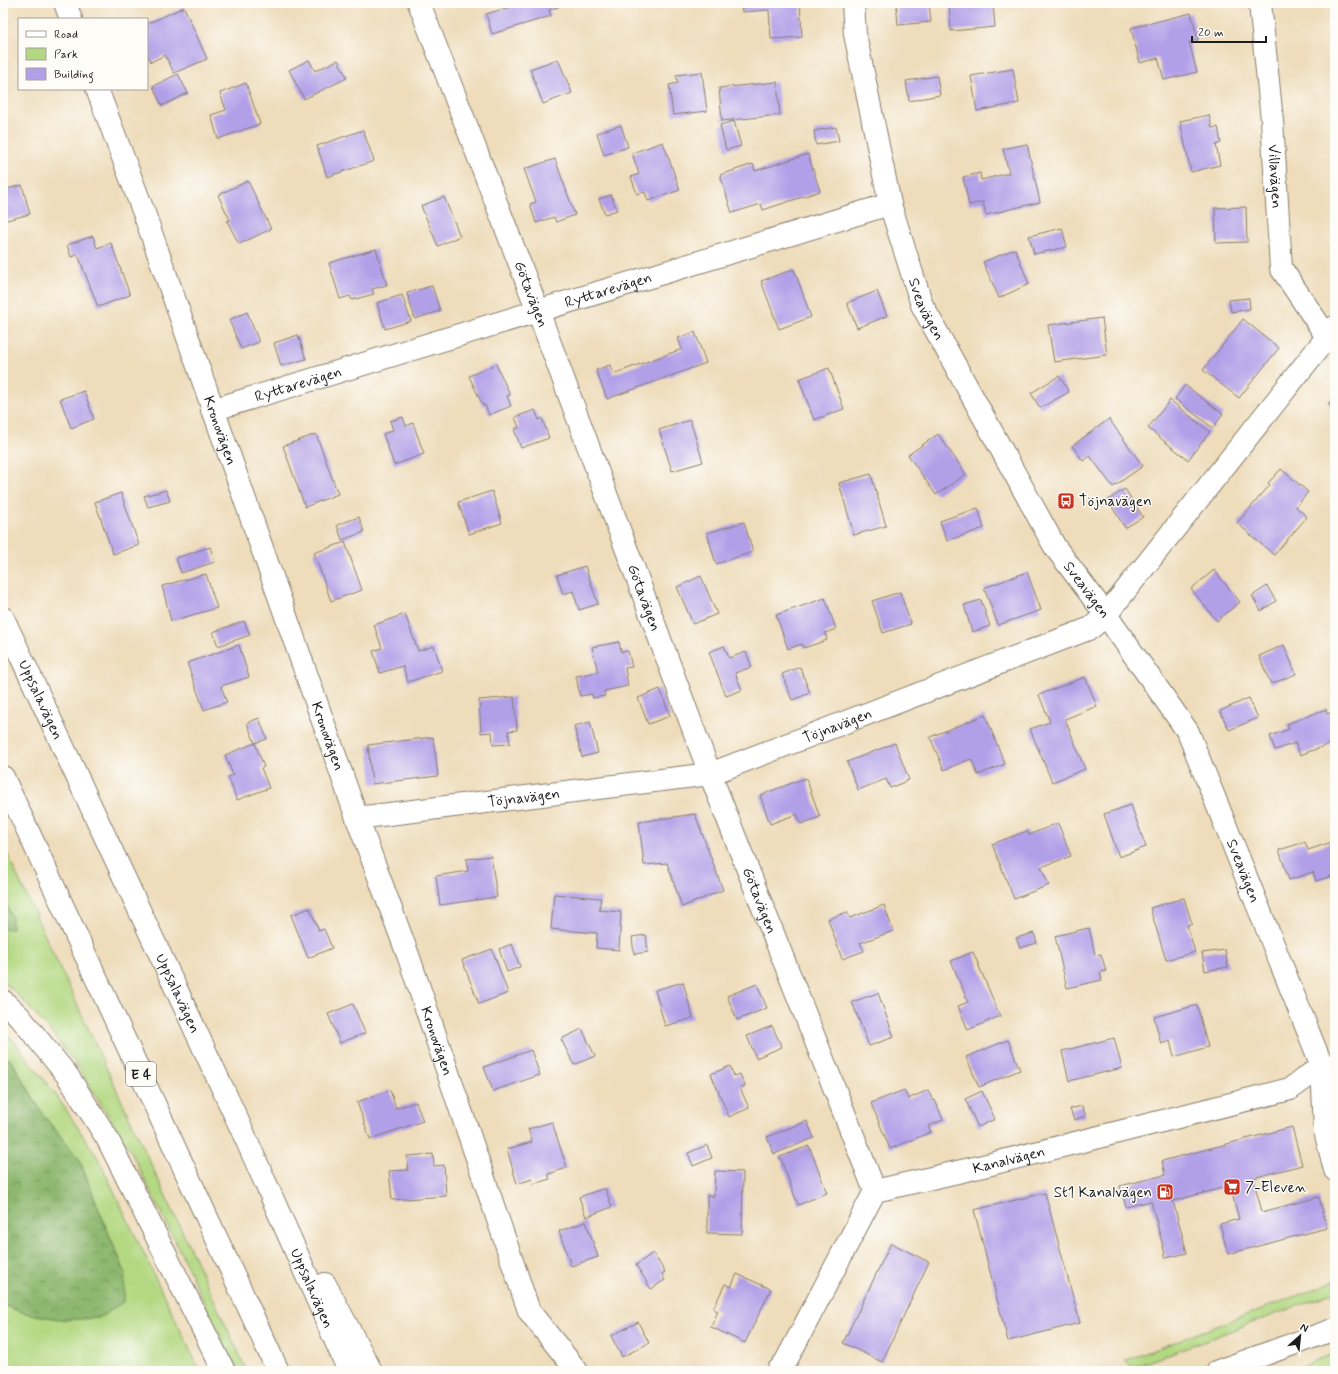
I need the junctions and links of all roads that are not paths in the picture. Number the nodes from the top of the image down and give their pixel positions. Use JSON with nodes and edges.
{"nodes":[{"id":1,"x":66,"y":3,"type":"edge"},
{"id":2,"x":419,"y":3,"type":"edge"},
{"id":3,"x":853,"y":3,"type":"edge"},
{"id":4,"x":1260,"y":3,"type":"edge"},
{"id":5,"x":71,"y":18,"type":"edge"},
{"id":6,"x":97,"y":90,"type":"edge"},
{"id":7,"x":890,"y":204,"type":"junction"},
{"id":8,"x":538,"y":311,"type":"junction"},
{"id":9,"x":1331,"y":332,"type":"edge"},
{"id":10,"x":212,"y":410,"type":"junction"},
{"id":11,"x":1106,"y":615,"type":"junction"},
{"id":12,"x":3,"y":618,"type":"edge"},
{"id":13,"x":710,"y":774,"type":"junction"},
{"id":14,"x":3,"y":777,"type":"edge"},
{"id":15,"x":357,"y":818,"type":"junction"},
{"id":16,"x":3,"y":1001,"type":"edge"},
{"id":17,"x":1329,"y":1066,"type":"edge"},
{"id":18,"x":242,"y":1130,"type":"junction"},
{"id":19,"x":1335,"y":1170,"type":"edge"},
{"id":20,"x":875,"y":1191,"type":"junction"},
{"id":21,"x":1335,"y":1330,"type":"edge"},
{"id":22,"x":224,"y":1371,"type":"edge"},
{"id":23,"x":278,"y":1371,"type":"edge"},
{"id":24,"x":349,"y":1371,"type":"edge"},
{"id":25,"x":372,"y":1371,"type":"edge"},
{"id":26,"x":577,"y":1371,"type":"edge"},
{"id":27,"x":778,"y":1371,"type":"edge"},
{"id":28,"x":1218,"y":1371,"type":"edge"}],
"edges":[{"from":1,"to":5,"type":"main road"},
{"from":2,"to":8,"type":"main road","name":"Götavägen"},
{"from":3,"to":7,"type":"main road","name":"Sveavägen"},
{"from":4,"to":9,"type":"main road","name":"Villavägen"},
{"from":6,"to":10,"type":"main road","name":"Kronovägen"},
{"from":7,"to":8,"type":"main road","name":"Ryttarevägen"},
{"from":7,"to":11,"type":"main road","name":"Sveavägen"},
{"from":8,"to":10,"type":"main road","name":"Ryttarevägen"},
{"from":8,"to":13,"type":"main road","name":"Götavägen"},
{"from":9,"to":11,"type":"main road","name":"Töjnavägen"},
{"from":10,"to":15,"type":"main road","name":"Kronovägen"},
{"from":11,"to":13,"type":"main road","name":"Töjnavägen"},
{"from":11,"to":17,"type":"main road","name":"Sveavägen"},
{"from":12,"to":18,"type":"main road","name":"Uppsalavägen"},
{"from":13,"to":15,"type":"main road","name":"Töjnavägen"},
{"from":13,"to":20,"type":"main road","name":"Götavägen"},
{"from":14,"to":23,"type":"main road","number":"E 4"},
{"from":15,"to":26,"type":"main road","name":"Kronovägen"},
{"from":16,"to":22,"type":"main road"},
{"from":17,"to":19,"type":"main road","name":"Sveavägen"},
{"from":17,"to":20,"type":"main road","name":"Kanalvägen"},
{"from":18,"to":24,"type":"main road","name":"Uppsalavägen"},
{"from":18,"to":25,"type":"main road"},
{"from":20,"to":27,"type":"main road"},
{"from":21,"to":28,"type":"main road"}]}
